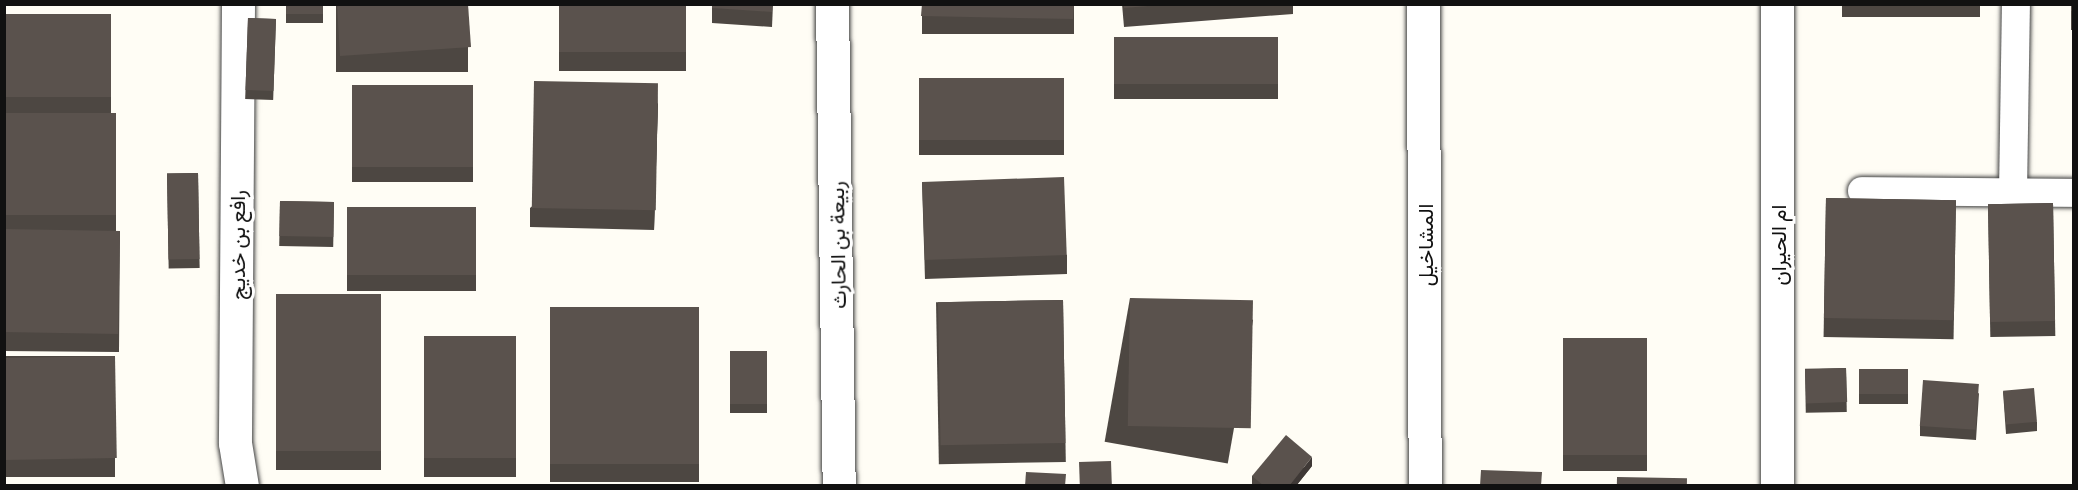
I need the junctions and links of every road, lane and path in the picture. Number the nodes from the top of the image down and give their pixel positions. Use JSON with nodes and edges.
{"nodes":[{"id":1,"x":238,"y":4,"type":"edge"},
{"id":2,"x":832,"y":4,"type":"edge"},
{"id":3,"x":1423,"y":4,"type":"edge"},
{"id":4,"x":1778,"y":4,"type":"edge"},
{"id":5,"x":2016,"y":4,"type":"edge"},
{"id":6,"x":1862,"y":190,"type":"dead end"},
{"id":7,"x":2013,"y":192,"type":"junction"},
{"id":8,"x":2073,"y":193,"type":"edge"},
{"id":9,"x":242,"y":486,"type":"edge"},
{"id":10,"x":839,"y":486,"type":"edge"},
{"id":11,"x":1425,"y":486,"type":"edge"},
{"id":12,"x":1777,"y":486,"type":"edge"}],
"edges":[{"from":1,"to":9,"type":"street","name":"رافع بن خديج"},
{"from":2,"to":10,"type":"street","name":"ربيعة بن الحارث"},
{"from":3,"to":11,"type":"street","name":"المشاخيل"},
{"from":4,"to":12,"type":"street","name":"ام الحيران"},
{"from":5,"to":7,"type":"lane"},
{"from":6,"to":7,"type":"lane"},
{"from":7,"to":8,"type":"lane"}]}
